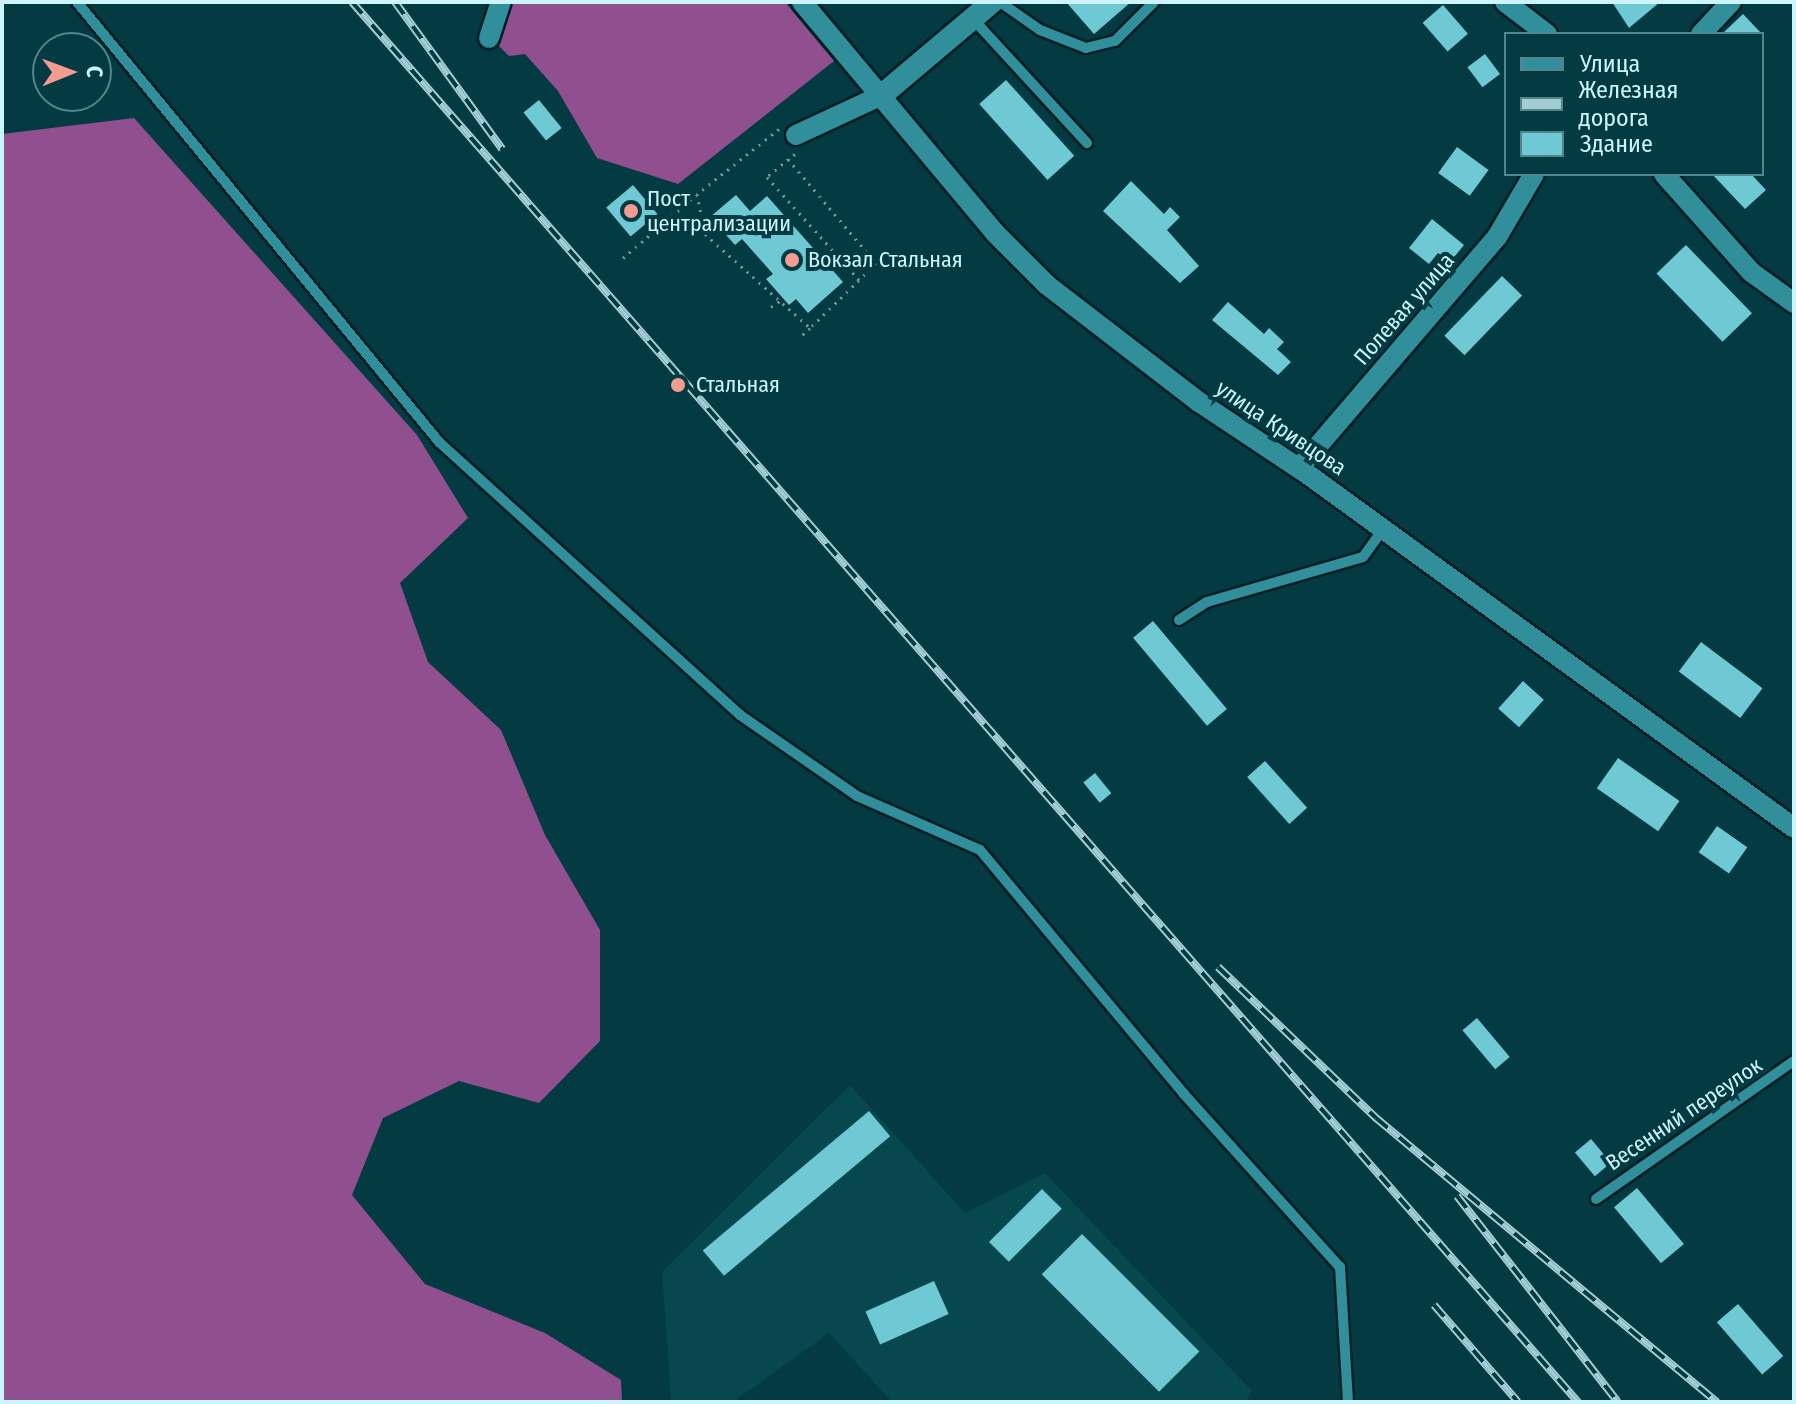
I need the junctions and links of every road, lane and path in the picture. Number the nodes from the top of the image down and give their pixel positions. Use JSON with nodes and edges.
{"nodes":[{"id":1,"x":77,"y":2,"type":"edge"},
{"id":2,"x":501,"y":2,"type":"edge"},
{"id":3,"x":802,"y":2,"type":"edge"},
{"id":4,"x":992,"y":2,"type":"edge"},
{"id":5,"x":1000,"y":2,"type":"edge"},
{"id":6,"x":1154,"y":2,"type":"edge"},
{"id":7,"x":1505,"y":2,"type":"edge"},
{"id":8,"x":1731,"y":2,"type":"edge"},
{"id":9,"x":972,"y":18,"type":"junction"},
{"id":10,"x":1544,"y":32,"type":"edge"},
{"id":11,"x":1703,"y":32,"type":"edge"},
{"id":12,"x":489,"y":38,"type":"dead end"},
{"id":13,"x":882,"y":95,"type":"junction"},
{"id":14,"x":791,"y":139,"type":"junction"},
{"id":15,"x":1087,"y":143,"type":"dead end"},
{"id":16,"x":788,"y":159,"type":"junction"},
{"id":17,"x":1533,"y":176,"type":"edge"},
{"id":18,"x":1666,"y":176,"type":"edge"},
{"id":19,"x":697,"y":194,"type":"junction"},
{"id":20,"x":623,"y":258,"type":"dead end"},
{"id":21,"x":859,"y":280,"type":"junction"},
{"id":22,"x":780,"y":301,"type":"junction"},
{"id":23,"x":1794,"y":303,"type":"edge"},
{"id":24,"x":771,"y":307,"type":"dead end"},
{"id":25,"x":810,"y":328,"type":"junction"},
{"id":26,"x":799,"y":338,"type":"dead end"},
{"id":27,"x":1299,"y":468,"type":"junction"},
{"id":28,"x":1383,"y":529,"type":"junction"},
{"id":29,"x":1179,"y":620,"type":"dead end"},
{"id":30,"x":1794,"y":828,"type":"edge"},
{"id":31,"x":1794,"y":1061,"type":"edge"},
{"id":32,"x":1596,"y":1199,"type":"dead end"},
{"id":33,"x":1348,"y":1402,"type":"edge"}],
"edges":[{"from":1,"to":33,"type":"lane"},
{"from":2,"to":12,"type":"street"},
{"from":3,"to":13,"type":"street","name":"улица Кривцова"},
{"from":4,"to":9,"type":"street"},
{"from":5,"to":6,"type":"lane"},
{"from":7,"to":10,"type":"street"},
{"from":8,"to":11,"type":"street"},
{"from":9,"to":13,"type":"street"},
{"from":9,"to":15,"type":"lane"},
{"from":13,"to":14,"type":"street"},
{"from":13,"to":27,"type":"street","name":"улица Кривцова"},
{"from":14,"to":16,"type":"path"},
{"from":14,"to":19,"type":"path"},
{"from":16,"to":21,"type":"path"},
{"from":16,"to":21,"type":"path"},
{"from":17,"to":27,"type":"street","name":"Полевая улица"},
{"from":18,"to":23,"type":"street"},
{"from":19,"to":20,"type":"path"},
{"from":19,"to":22,"type":"path"},
{"from":21,"to":25,"type":"path"},
{"from":22,"to":24,"type":"path"},
{"from":22,"to":25,"type":"path"},
{"from":25,"to":26,"type":"path"},
{"from":27,"to":28,"type":"street","name":"улица Кривцова"},
{"from":28,"to":29,"type":"lane"},
{"from":28,"to":30,"type":"street","name":"улица Кривцова"},
{"from":31,"to":32,"type":"lane","name":"Весенний переулок"}]}
